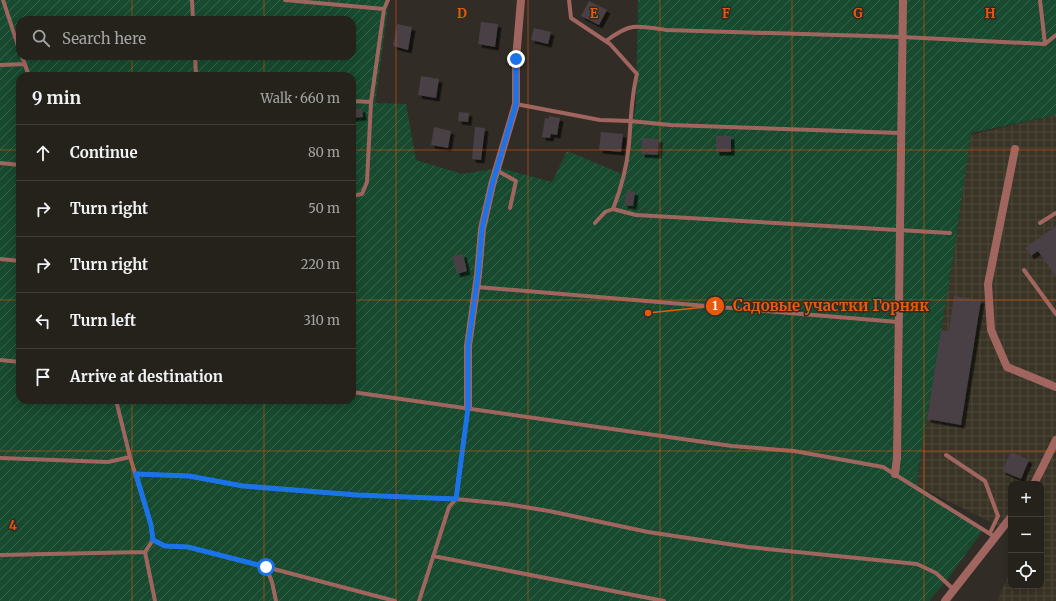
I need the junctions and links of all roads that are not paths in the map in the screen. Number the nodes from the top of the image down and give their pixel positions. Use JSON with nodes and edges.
{"nodes":[{"id":1,"x":3,"y":0,"type":"edge"},
{"id":2,"x":192,"y":0,"type":"edge"},
{"id":3,"x":285,"y":0,"type":"edge"},
{"id":4,"x":388,"y":0,"type":"edge"},
{"id":5,"x":521,"y":0,"type":"edge"},
{"id":6,"x":569,"y":0,"type":"edge"},
{"id":7,"x":903,"y":0,"type":"edge"},
{"id":8,"x":1040,"y":0,"type":"edge"},
{"id":9,"x":384,"y":9,"type":"junction"},
{"id":10,"x":193,"y":16,"type":"edge"},
{"id":11,"x":1056,"y":35,"type":"edge"},
{"id":12,"x":902,"y":37,"type":"junction"},
{"id":13,"x":16,"y":40,"type":"edge"},
{"id":14,"x":606,"y":41,"type":"junction"},
{"id":15,"x":1045,"y":44,"type":"junction"},
{"id":16,"x":24,"y":60,"type":"edge"},
{"id":17,"x":195,"y":60,"type":"edge"},
{"id":18,"x":25,"y":64,"type":"junction"},
{"id":19,"x":0,"y":65,"type":"edge"},
{"id":20,"x":28,"y":72,"type":"edge"},
{"id":21,"x":196,"y":72,"type":"edge"},
{"id":22,"x":356,"y":101,"type":"edge"},
{"id":23,"x":371,"y":102,"type":"junction"},
{"id":24,"x":516,"y":104,"type":"junction"},
{"id":25,"x":630,"y":121,"type":"junction"},
{"id":26,"x":900,"y":134,"type":"junction"},
{"id":27,"x":1015,"y":149,"type":"dead end"},
{"id":28,"x":0,"y":163,"type":"edge"},
{"id":29,"x":16,"y":165,"type":"edge"},
{"id":30,"x":496,"y":170,"type":"junction"},
{"id":31,"x":356,"y":195,"type":"edge"},
{"id":32,"x":510,"y":208,"type":"dead end"},
{"id":33,"x":613,"y":209,"type":"junction"},
{"id":34,"x":1056,"y":213,"type":"edge"},
{"id":35,"x":1040,"y":223,"type":"dead end"},
{"id":36,"x":595,"y":224,"type":"dead end"},
{"id":37,"x":899,"y":231,"type":"junction"},
{"id":38,"x":950,"y":233,"type":"dead end"},
{"id":39,"x":0,"y":260,"type":"edge"},
{"id":40,"x":16,"y":261,"type":"edge"},
{"id":41,"x":1024,"y":270,"type":"dead end"},
{"id":42,"x":477,"y":287,"type":"junction"},
{"id":43,"x":1056,"y":314,"type":"edge"},
{"id":44,"x":898,"y":322,"type":"junction"},
{"id":45,"x":0,"y":360,"type":"edge"},
{"id":46,"x":16,"y":362,"type":"edge"},
{"id":47,"x":1056,"y":387,"type":"edge"},
{"id":48,"x":356,"y":393,"type":"edge"},
{"id":49,"x":117,"y":404,"type":"edge"},
{"id":50,"x":468,"y":408,"type":"junction"},
{"id":51,"x":1056,"y":440,"type":"edge"},
{"id":52,"x":946,"y":455,"type":"dead end"},
{"id":53,"x":130,"y":457,"type":"junction"},
{"id":54,"x":0,"y":458,"type":"edge"},
{"id":55,"x":136,"y":474,"type":"junction"},
{"id":56,"x":895,"y":474,"type":"junction"},
{"id":57,"x":1036,"y":481,"type":"edge"},
{"id":58,"x":456,"y":499,"type":"junction"},
{"id":59,"x":1008,"y":520,"type":"edge"},
{"id":60,"x":992,"y":535,"type":"junction"},
{"id":61,"x":153,"y":540,"type":"junction"},
{"id":62,"x":146,"y":552,"type":"junction"},
{"id":63,"x":0,"y":555,"type":"edge"},
{"id":64,"x":434,"y":556,"type":"junction"},
{"id":65,"x":266,"y":567,"type":"junction"},
{"id":66,"x":954,"y":590,"type":"junction"},
{"id":67,"x":155,"y":601,"type":"edge"},
{"id":68,"x":276,"y":601,"type":"edge"},
{"id":69,"x":395,"y":601,"type":"edge"},
{"id":70,"x":419,"y":601,"type":"edge"},
{"id":71,"x":664,"y":601,"type":"edge"},
{"id":72,"x":945,"y":601,"type":"edge"}],
"edges":[{"from":1,"to":13,"type":"lane"},
{"from":2,"to":10,"type":"lane"},
{"from":3,"to":9,"type":"lane"},
{"from":4,"to":9,"type":"lane"},
{"from":5,"to":24,"type":"street"},
{"from":6,"to":14,"type":"lane"},
{"from":7,"to":12,"type":"street"},
{"from":8,"to":15,"type":"lane"},
{"from":9,"to":23,"type":"lane"},
{"from":11,"to":15,"type":"lane"},
{"from":12,"to":14,"type":"lane"},
{"from":12,"to":15,"type":"lane"},
{"from":12,"to":26,"type":"street"},
{"from":14,"to":25,"type":"lane"},
{"from":16,"to":18,"type":"lane"},
{"from":17,"to":21,"type":"lane"},
{"from":18,"to":19,"type":"lane"},
{"from":18,"to":20,"type":"lane"},
{"from":22,"to":23,"type":"lane"},
{"from":23,"to":31,"type":"lane"},
{"from":24,"to":25,"type":"lane"},
{"from":24,"to":30,"type":"street"},
{"from":25,"to":26,"type":"lane"},
{"from":25,"to":33,"type":"lane"},
{"from":26,"to":37,"type":"street"},
{"from":27,"to":47,"type":"street"},
{"from":28,"to":29,"type":"lane"},
{"from":30,"to":32,"type":"lane"},
{"from":30,"to":42,"type":"street"},
{"from":33,"to":36,"type":"lane"},
{"from":33,"to":37,"type":"lane"},
{"from":34,"to":35,"type":"lane"},
{"from":37,"to":38,"type":"lane"},
{"from":37,"to":44,"type":"street"},
{"from":39,"to":40,"type":"lane"},
{"from":41,"to":43,"type":"lane"},
{"from":42,"to":44,"type":"lane"},
{"from":42,"to":50,"type":"street"},
{"from":44,"to":56,"type":"street"},
{"from":45,"to":46,"type":"lane"},
{"from":48,"to":50,"type":"lane"},
{"from":49,"to":53,"type":"lane"},
{"from":50,"to":56,"type":"lane"},
{"from":50,"to":58,"type":"lane"},
{"from":51,"to":57,"type":"street"},
{"from":52,"to":60,"type":"lane"},
{"from":53,"to":54,"type":"lane"},
{"from":53,"to":55,"type":"lane"},
{"from":55,"to":58,"type":"lane"},
{"from":55,"to":61,"type":"lane"},
{"from":56,"to":60,"type":"lane"},
{"from":58,"to":64,"type":"lane"},
{"from":58,"to":66,"type":"lane"},
{"from":59,"to":60,"type":"street"},
{"from":60,"to":66,"type":"street"},
{"from":61,"to":62,"type":"lane"},
{"from":61,"to":65,"type":"lane"},
{"from":62,"to":63,"type":"lane"},
{"from":62,"to":67,"type":"lane"},
{"from":64,"to":70,"type":"lane"},
{"from":64,"to":71,"type":"lane"},
{"from":65,"to":68,"type":"lane"},
{"from":65,"to":69,"type":"lane"},
{"from":66,"to":72,"type":"street"}]}
